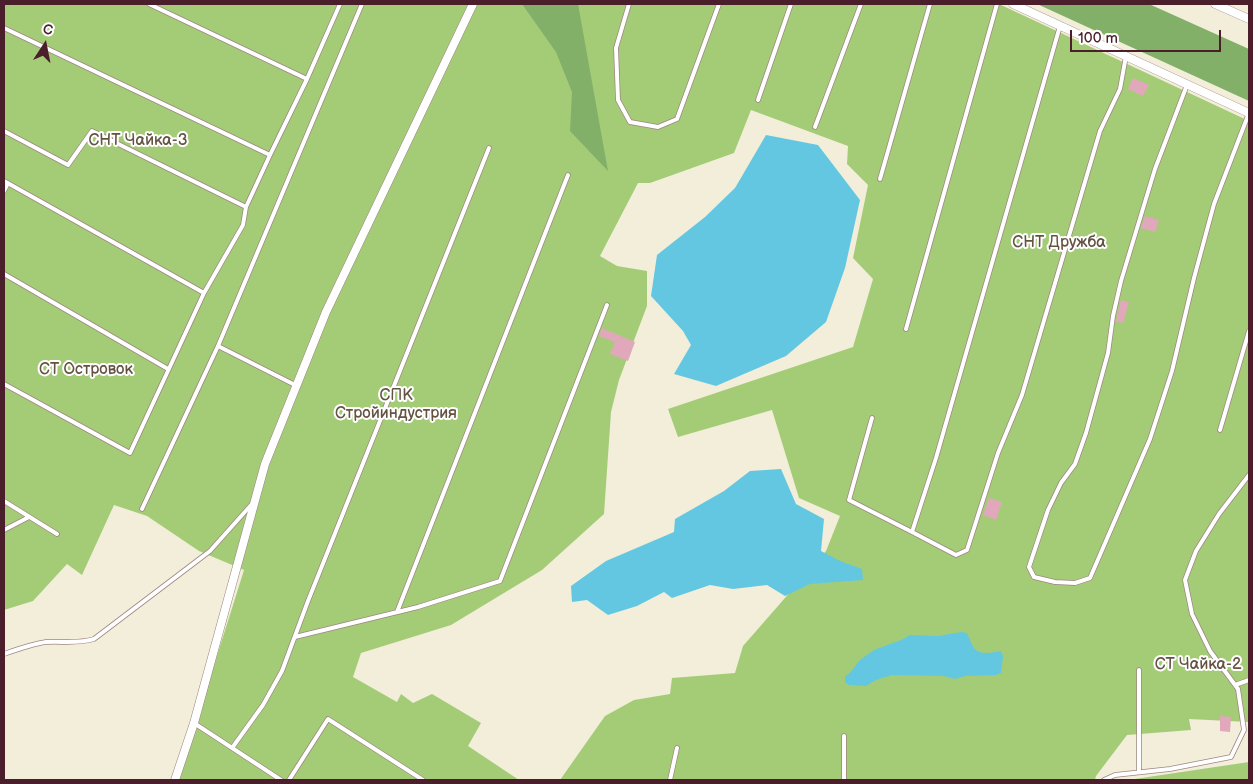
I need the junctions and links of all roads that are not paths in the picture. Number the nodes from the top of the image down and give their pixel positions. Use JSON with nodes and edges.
{"nodes":[{"id":1,"x":149,"y":4,"type":"edge"},
{"id":2,"x":340,"y":4,"type":"edge"},
{"id":3,"x":362,"y":4,"type":"edge"},
{"id":4,"x":473,"y":4,"type":"edge"},
{"id":5,"x":629,"y":4,"type":"edge"},
{"id":6,"x":719,"y":4,"type":"edge"},
{"id":7,"x":791,"y":4,"type":"edge"},
{"id":8,"x":861,"y":4,"type":"edge"},
{"id":9,"x":930,"y":4,"type":"edge"},
{"id":10,"x":997,"y":4,"type":"edge"},
{"id":11,"x":1013,"y":4,"type":"edge"},
{"id":12,"x":1215,"y":4,"type":"edge"},
{"id":13,"x":1249,"y":18,"type":"edge"},
{"id":14,"x":1060,"y":26,"type":"junction"},
{"id":15,"x":4,"y":28,"type":"edge"},
{"id":16,"x":1126,"y":56,"type":"junction"},
{"id":17,"x":307,"y":79,"type":"junction"},
{"id":18,"x":1187,"y":84,"type":"junction"},
{"id":19,"x":758,"y":100,"type":"dead end"},
{"id":20,"x":1249,"y":113,"type":"edge"},
{"id":21,"x":815,"y":126,"type":"dead end"},
{"id":22,"x":4,"y":131,"type":"edge"},
{"id":23,"x":489,"y":148,"type":"dead end"},
{"id":24,"x":270,"y":155,"type":"junction"},
{"id":25,"x":568,"y":175,"type":"dead end"},
{"id":26,"x":880,"y":179,"type":"dead end"},
{"id":27,"x":6,"y":182,"type":"edge"},
{"id":28,"x":4,"y":191,"type":"edge"},
{"id":29,"x":246,"y":207,"type":"junction"},
{"id":30,"x":4,"y":274,"type":"edge"},
{"id":31,"x":204,"y":293,"type":"junction"},
{"id":32,"x":607,"y":305,"type":"dead end"},
{"id":33,"x":906,"y":329,"type":"dead end"},
{"id":34,"x":1249,"y":331,"type":"edge"},
{"id":35,"x":218,"y":346,"type":"junction"},
{"id":36,"x":168,"y":369,"type":"junction"},
{"id":37,"x":4,"y":384,"type":"edge"},
{"id":38,"x":297,"y":386,"type":"junction"},
{"id":39,"x":872,"y":418,"type":"dead end"},
{"id":40,"x":1220,"y":430,"type":"dead end"},
{"id":41,"x":1249,"y":475,"type":"edge"},
{"id":42,"x":4,"y":500,"type":"edge"},
{"id":43,"x":254,"y":502,"type":"junction"},
{"id":44,"x":142,"y":509,"type":"dead end"},
{"id":45,"x":29,"y":517,"type":"junction"},
{"id":46,"x":4,"y":530,"type":"edge"},
{"id":47,"x":912,"y":532,"type":"junction"},
{"id":48,"x":57,"y":534,"type":"dead end"},
{"id":49,"x":397,"y":612,"type":"junction"},
{"id":50,"x":294,"y":637,"type":"junction"},
{"id":51,"x":4,"y":654,"type":"edge"},
{"id":52,"x":1139,"y":670,"type":"dead end"},
{"id":53,"x":1249,"y":680,"type":"edge"},
{"id":54,"x":1234,"y":685,"type":"junction"},
{"id":55,"x":194,"y":723,"type":"junction"},
{"id":56,"x":1244,"y":730,"type":"junction"},
{"id":57,"x":1249,"y":730,"type":"edge"},
{"id":58,"x":844,"y":736,"type":"dead end"},
{"id":59,"x":232,"y":748,"type":"junction"},
{"id":60,"x":677,"y":748,"type":"dead end"},
{"id":61,"x":1139,"y":772,"type":"junction"},
{"id":62,"x":175,"y":780,"type":"edge"},
{"id":63,"x":281,"y":780,"type":"edge"},
{"id":64,"x":289,"y":780,"type":"edge"},
{"id":65,"x":423,"y":780,"type":"edge"},
{"id":66,"x":670,"y":780,"type":"edge"},
{"id":67,"x":844,"y":780,"type":"edge"},
{"id":68,"x":1104,"y":780,"type":"edge"}],
"edges":[{"from":1,"to":17,"type":"lane"},
{"from":2,"to":17,"type":"lane"},
{"from":3,"to":35,"type":"lane"},
{"from":4,"to":38,"type":"street"},
{"from":5,"to":6,"type":"lane"},
{"from":7,"to":19,"type":"lane"},
{"from":8,"to":21,"type":"lane"},
{"from":9,"to":26,"type":"lane"},
{"from":10,"to":33,"type":"lane"},
{"from":11,"to":14,"type":"street"},
{"from":12,"to":13,"type":"street"},
{"from":14,"to":16,"type":"street"},
{"from":14,"to":47,"type":"lane"},
{"from":15,"to":24,"type":"lane"},
{"from":16,"to":18,"type":"street"},
{"from":16,"to":47,"type":"lane"},
{"from":17,"to":24,"type":"lane"},
{"from":18,"to":20,"type":"street"},
{"from":18,"to":20,"type":"lane"},
{"from":22,"to":29,"type":"lane"},
{"from":23,"to":50,"type":"lane"},
{"from":24,"to":29,"type":"lane"},
{"from":25,"to":49,"type":"lane"},
{"from":27,"to":28,"type":"lane"},
{"from":27,"to":31,"type":"lane"},
{"from":29,"to":31,"type":"lane"},
{"from":30,"to":36,"type":"lane"},
{"from":31,"to":36,"type":"lane"},
{"from":32,"to":49,"type":"lane"},
{"from":34,"to":40,"type":"lane"},
{"from":35,"to":38,"type":"lane"},
{"from":35,"to":44,"type":"lane"},
{"from":36,"to":37,"type":"lane"},
{"from":38,"to":43,"type":"street"},
{"from":39,"to":47,"type":"lane"},
{"from":41,"to":54,"type":"lane"},
{"from":42,"to":45,"type":"lane"},
{"from":43,"to":51,"type":"lane"},
{"from":43,"to":55,"type":"street"},
{"from":45,"to":46,"type":"lane"},
{"from":45,"to":48,"type":"lane"},
{"from":49,"to":50,"type":"lane"},
{"from":50,"to":59,"type":"lane"},
{"from":52,"to":61,"type":"lane"},
{"from":53,"to":54,"type":"lane"},
{"from":54,"to":56,"type":"lane"},
{"from":55,"to":59,"type":"lane"},
{"from":55,"to":62,"type":"street"},
{"from":56,"to":57,"type":"lane"},
{"from":56,"to":61,"type":"lane"},
{"from":58,"to":67,"type":"lane"},
{"from":59,"to":63,"type":"lane"},
{"from":60,"to":66,"type":"lane"},
{"from":61,"to":68,"type":"lane"},
{"from":64,"to":65,"type":"lane"}]}
